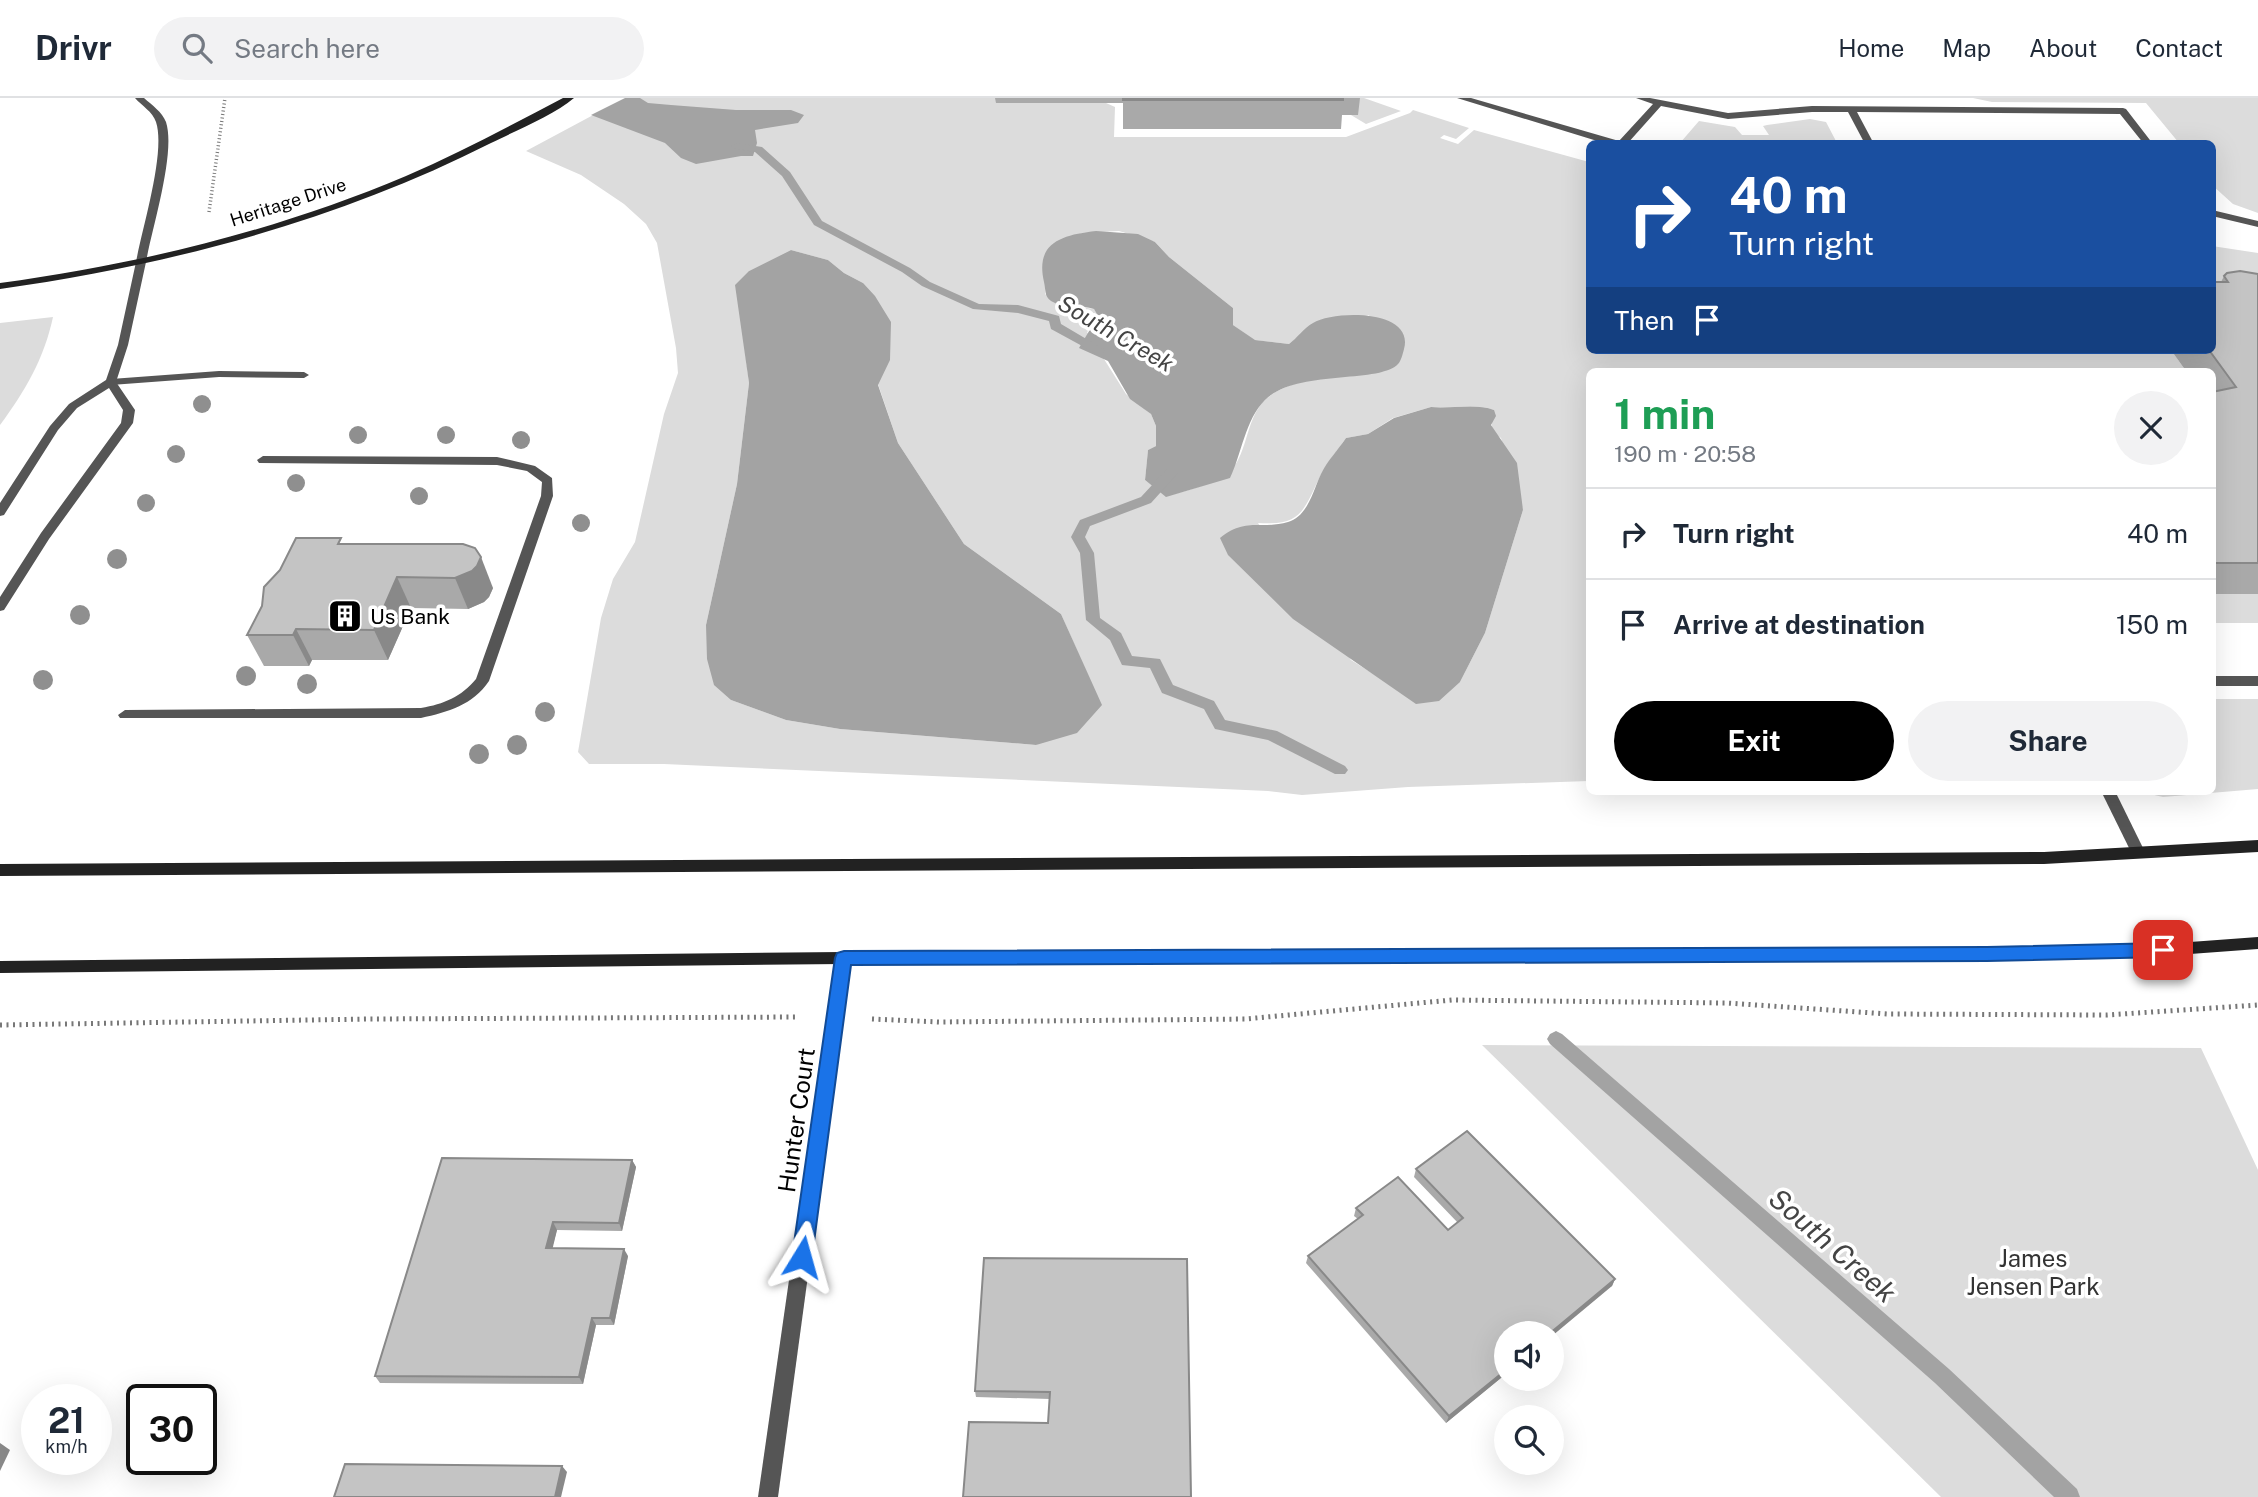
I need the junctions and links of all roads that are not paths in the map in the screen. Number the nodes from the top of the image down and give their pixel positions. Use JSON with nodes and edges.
{"nodes":[{"id":1,"x":139,"y":98,"type":"edge"},
{"id":2,"x":570,"y":98,"type":"edge"},
{"id":3,"x":1461,"y":98,"type":"edge"},
{"id":4,"x":1640,"y":98,"type":"edge"},
{"id":5,"x":1943,"y":98,"type":"edge"},
{"id":6,"x":1659,"y":103,"type":"junction"},
{"id":7,"x":1851,"y":109,"type":"junction"},
{"id":8,"x":1951,"y":110,"type":"junction"},
{"id":9,"x":1607,"y":140,"type":"edge"},
{"id":10,"x":1625,"y":140,"type":"edge"},
{"id":11,"x":1868,"y":140,"type":"edge"},
{"id":12,"x":2146,"y":140,"type":"edge"},
{"id":13,"x":2216,"y":215,"type":"edge"},
{"id":14,"x":2258,"y":224,"type":"edge"},
{"id":15,"x":141,"y":262,"type":"junction"},
{"id":16,"x":0,"y":286,"type":"edge"},
{"id":17,"x":304,"y":375,"type":"dead end"},
{"id":18,"x":111,"y":382,"type":"junction"},
{"id":19,"x":263,"y":460,"type":"dead end"},
{"id":20,"x":1,"y":508,"type":"edge"},
{"id":21,"x":0,"y":607,"type":"edge"},
{"id":22,"x":2216,"y":681,"type":"edge"},
{"id":23,"x":2258,"y":681,"type":"edge"},
{"id":24,"x":125,"y":715,"type":"dead end"},
{"id":25,"x":2110,"y":795,"type":"edge"},
{"id":26,"x":2258,"y":846,"type":"edge"},
{"id":27,"x":2138,"y":852,"type":"junction"},
{"id":28,"x":0,"y":870,"type":"edge"},
{"id":29,"x":2258,"y":943,"type":"edge"},
{"id":30,"x":844,"y":958,"type":"junction"},
{"id":31,"x":0,"y":967,"type":"edge"},
{"id":32,"x":768,"y":1497,"type":"edge"}],
"edges":[{"from":1,"to":15,"type":"street"},
{"from":2,"to":15,"type":"main road","name":"Heritage Drive"},
{"from":3,"to":9,"type":"street"},
{"from":4,"to":6,"type":"street"},
{"from":5,"to":8,"type":"street"},
{"from":6,"to":7,"type":"street"},
{"from":6,"to":10,"type":"street"},
{"from":7,"to":8,"type":"street"},
{"from":7,"to":11,"type":"street"},
{"from":8,"to":12,"type":"street"},
{"from":13,"to":14,"type":"street"},
{"from":15,"to":16,"type":"main road","name":"Heritage Drive"},
{"from":15,"to":18,"type":"street"},
{"from":17,"to":18,"type":"street"},
{"from":18,"to":20,"type":"street"},
{"from":18,"to":21,"type":"street"},
{"from":19,"to":24,"type":"street"},
{"from":22,"to":23,"type":"street"},
{"from":25,"to":27,"type":"street"},
{"from":26,"to":27,"type":"main road"},
{"from":27,"to":28,"type":"main road"},
{"from":29,"to":30,"type":"main road"},
{"from":30,"to":31,"type":"main road"},
{"from":30,"to":32,"type":"street","name":"Hunter Court"}]}
